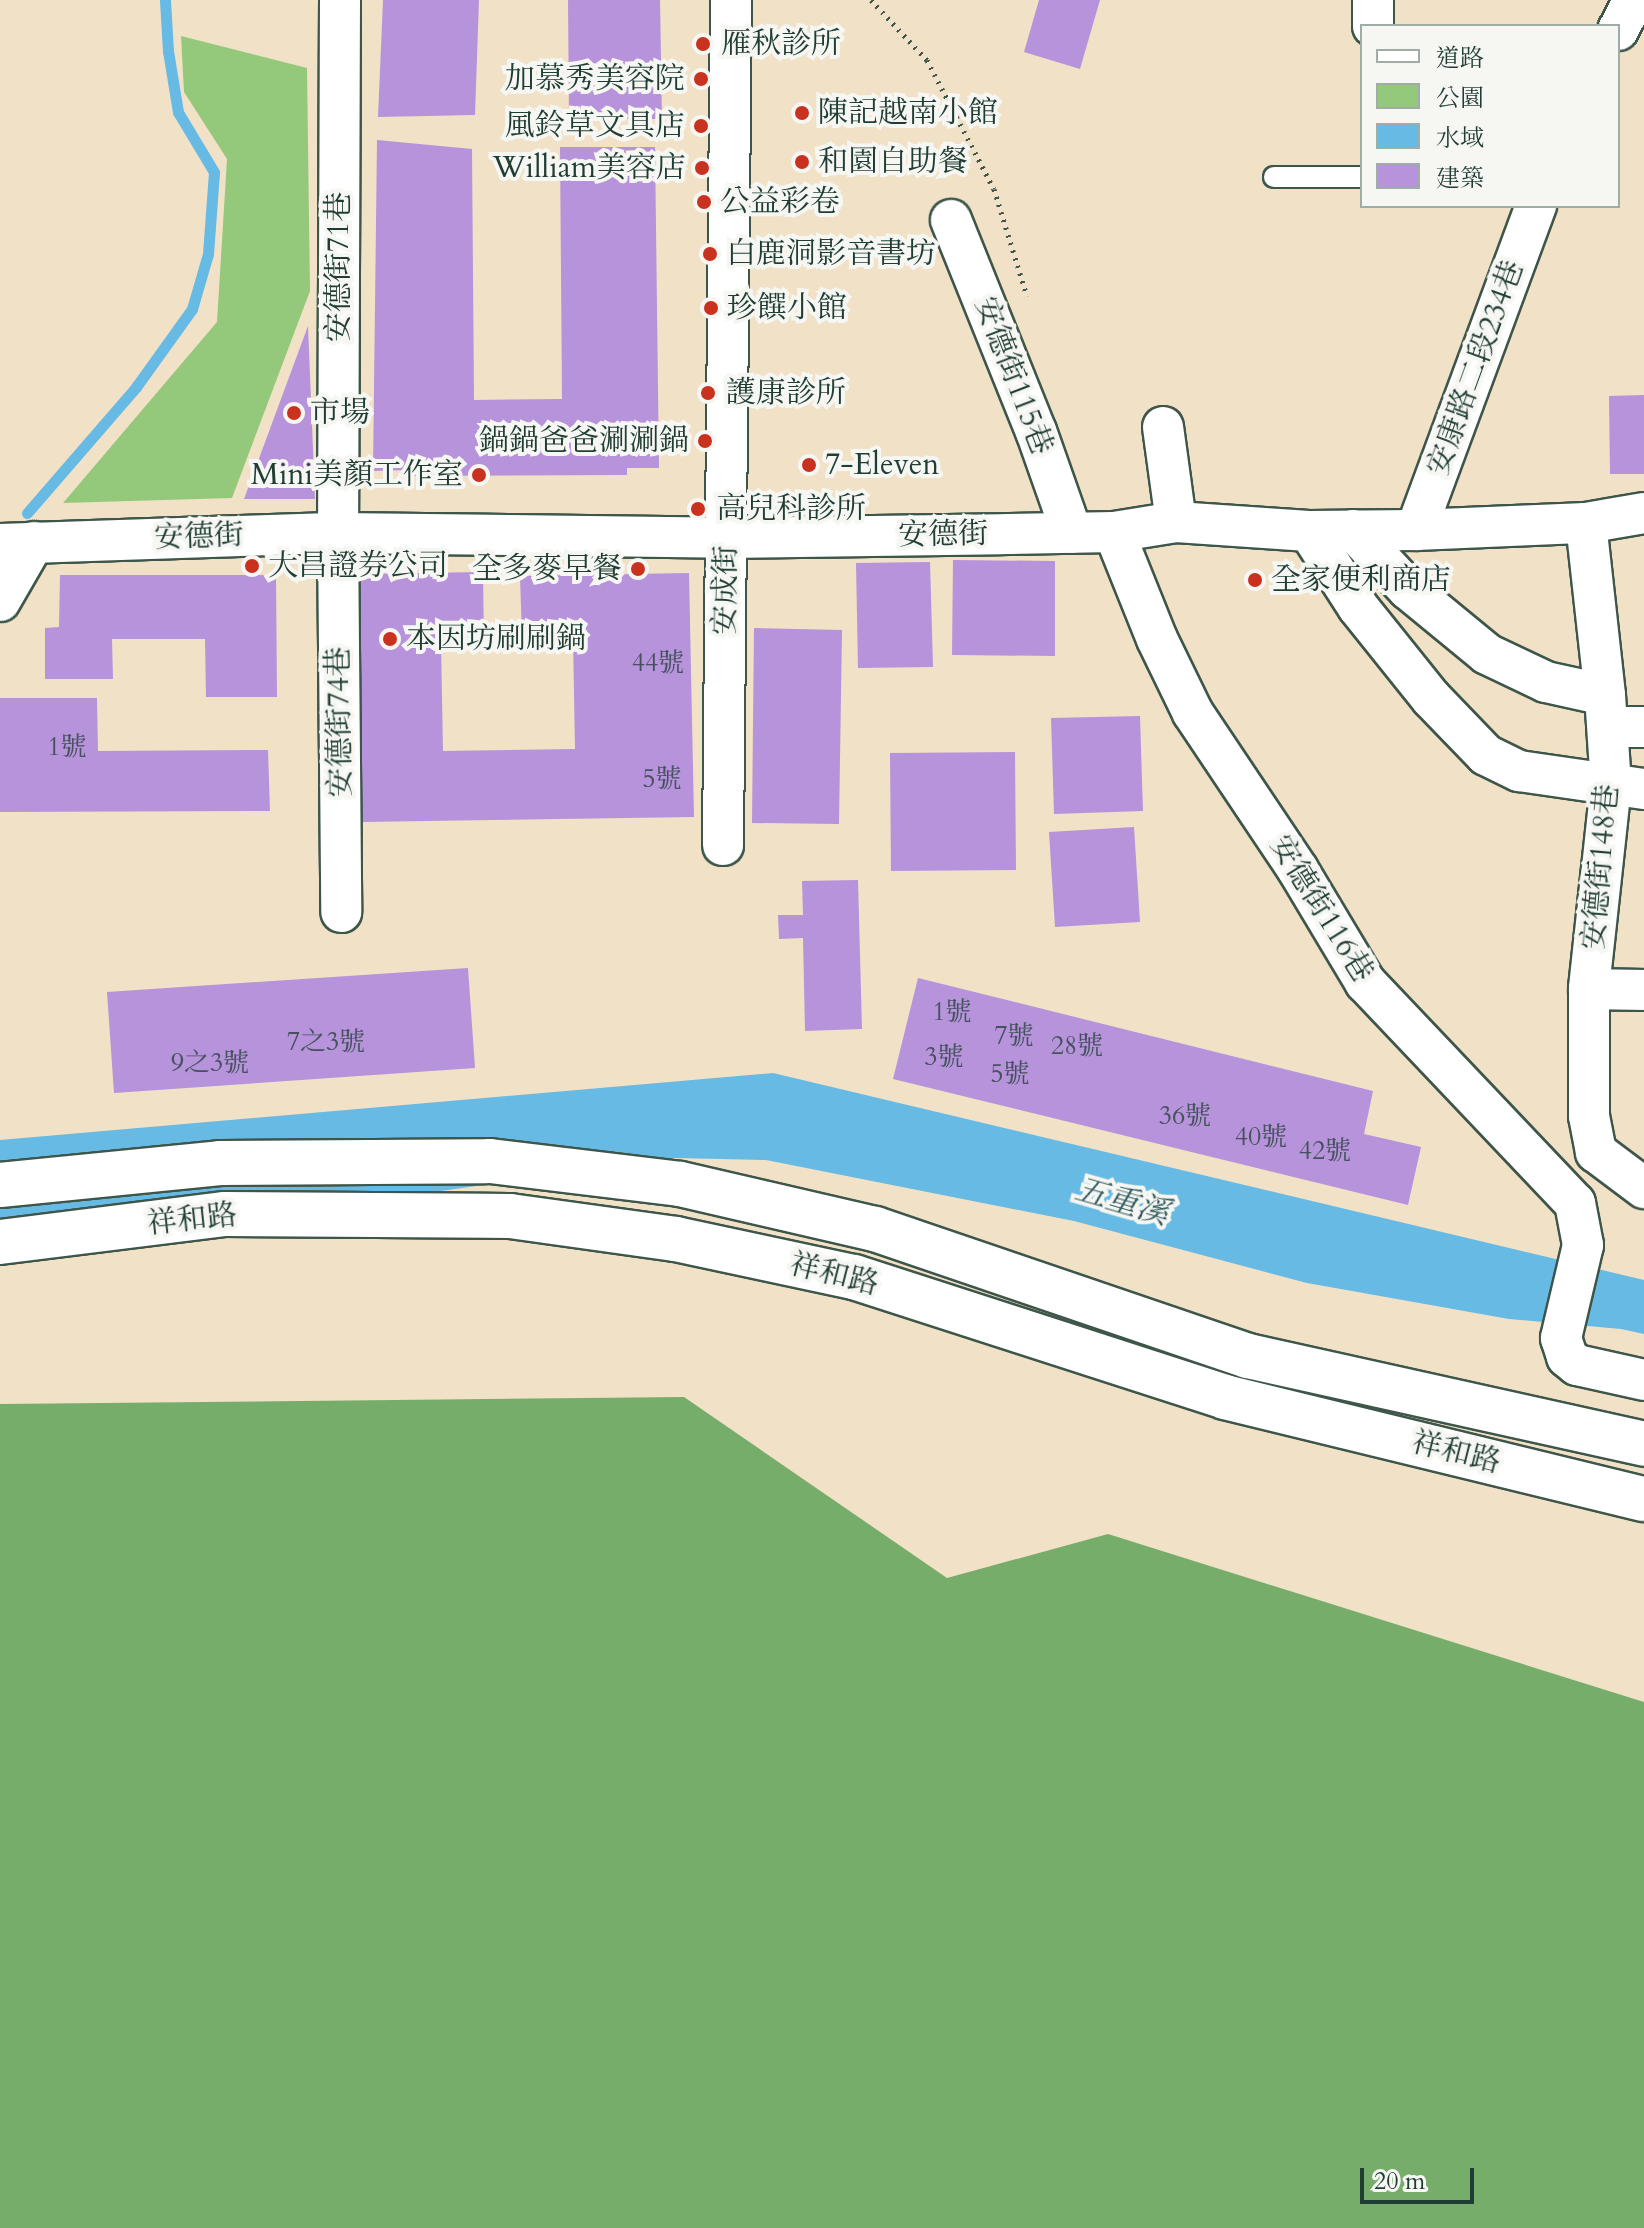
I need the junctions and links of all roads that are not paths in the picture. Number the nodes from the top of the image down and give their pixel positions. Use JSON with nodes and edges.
{"nodes":[{"id":1,"x":340,"y":0,"type":"edge"},
{"id":2,"x":731,"y":0,"type":"edge"},
{"id":3,"x":1373,"y":0,"type":"edge"},
{"id":4,"x":1634,"y":0,"type":"edge"},
{"id":5,"x":1373,"y":24,"type":"edge"},
{"id":6,"x":1620,"y":26,"type":"edge"},
{"id":7,"x":1274,"y":177,"type":"dead end"},
{"id":8,"x":1360,"y":177,"type":"edge"},
{"id":9,"x":1535,"y":208,"type":"edge"},
{"id":10,"x":951,"y":220,"type":"dead end"},
{"id":11,"x":1163,"y":427,"type":"dead end"},
{"id":12,"x":1644,"y":513,"type":"edge"},
{"id":13,"x":1176,"y":522,"type":"junction"},
{"id":14,"x":1586,"y":523,"type":"junction"},
{"id":15,"x":1353,"y":530,"type":"junction"},
{"id":16,"x":1416,"y":530,"type":"junction"},
{"id":17,"x":1309,"y":531,"type":"junction"},
{"id":18,"x":1114,"y":532,"type":"junction"},
{"id":19,"x":338,"y":533,"type":"junction"},
{"id":20,"x":1072,"y":533,"type":"junction"},
{"id":21,"x":726,"y":538,"type":"junction"},
{"id":22,"x":17,"y":543,"type":"edge"},
{"id":23,"x":0,"y":601,"type":"edge"},
{"id":24,"x":1619,"y":716,"type":"edge"},
{"id":25,"x":1627,"y":787,"type":"edge"},
{"id":26,"x":723,"y":845,"type":"dead end"},
{"id":27,"x":341,"y":912,"type":"dead end"},
{"id":28,"x":1589,"y":989,"type":"junction"},
{"id":29,"x":1644,"y":990,"type":"edge"},
{"id":30,"x":0,"y":1185,"type":"edge"},
{"id":31,"x":1644,"y":1188,"type":"edge"},
{"id":32,"x":0,"y":1242,"type":"edge"},
{"id":33,"x":1644,"y":1380,"type":"edge"},
{"id":34,"x":1644,"y":1444,"type":"edge"},
{"id":35,"x":1644,"y":1499,"type":"edge"}],
"edges":[{"from":1,"to":19,"type":"street","name":"安德街71巷"},
{"from":2,"to":21,"type":"street","name":"安成街"},
{"from":3,"to":5,"type":"street"},
{"from":4,"to":6,"type":"street"},
{"from":7,"to":8,"type":"lane"},
{"from":9,"to":16,"type":"street","name":"安康路二段234巷"},
{"from":10,"to":20,"type":"street","name":"安德街115巷"},
{"from":11,"to":13,"type":"street"},
{"from":12,"to":14,"type":"street","name":"安德街"},
{"from":13,"to":17,"type":"street","name":"安德街"},
{"from":13,"to":18,"type":"street","name":"安德街"},
{"from":14,"to":16,"type":"street","name":"安德街"},
{"from":14,"to":24,"type":"street","name":"安德街148巷"},
{"from":15,"to":16,"type":"street","name":"安德街"},
{"from":15,"to":17,"type":"street","name":"安德街"},
{"from":15,"to":24,"type":"street"},
{"from":17,"to":25,"type":"street"},
{"from":18,"to":20,"type":"street","name":"安德街"},
{"from":18,"to":33,"type":"street","name":"安德街116巷"},
{"from":19,"to":21,"type":"street","name":"安德街"},
{"from":19,"to":22,"type":"street","name":"安德街"},
{"from":19,"to":27,"type":"street","name":"安德街74巷"},
{"from":20,"to":21,"type":"street","name":"安德街"},
{"from":21,"to":26,"type":"street","name":"安成街"},
{"from":22,"to":23,"type":"street"},
{"from":24,"to":25,"type":"street","name":"安德街148巷"},
{"from":25,"to":28,"type":"street","name":"安德街148巷"},
{"from":28,"to":29,"type":"street"},
{"from":28,"to":31,"type":"street","name":"安德街148巷"},
{"from":30,"to":34,"type":"main road","name":"祥和路"},
{"from":32,"to":35,"type":"main road","name":"祥和路"}]}
